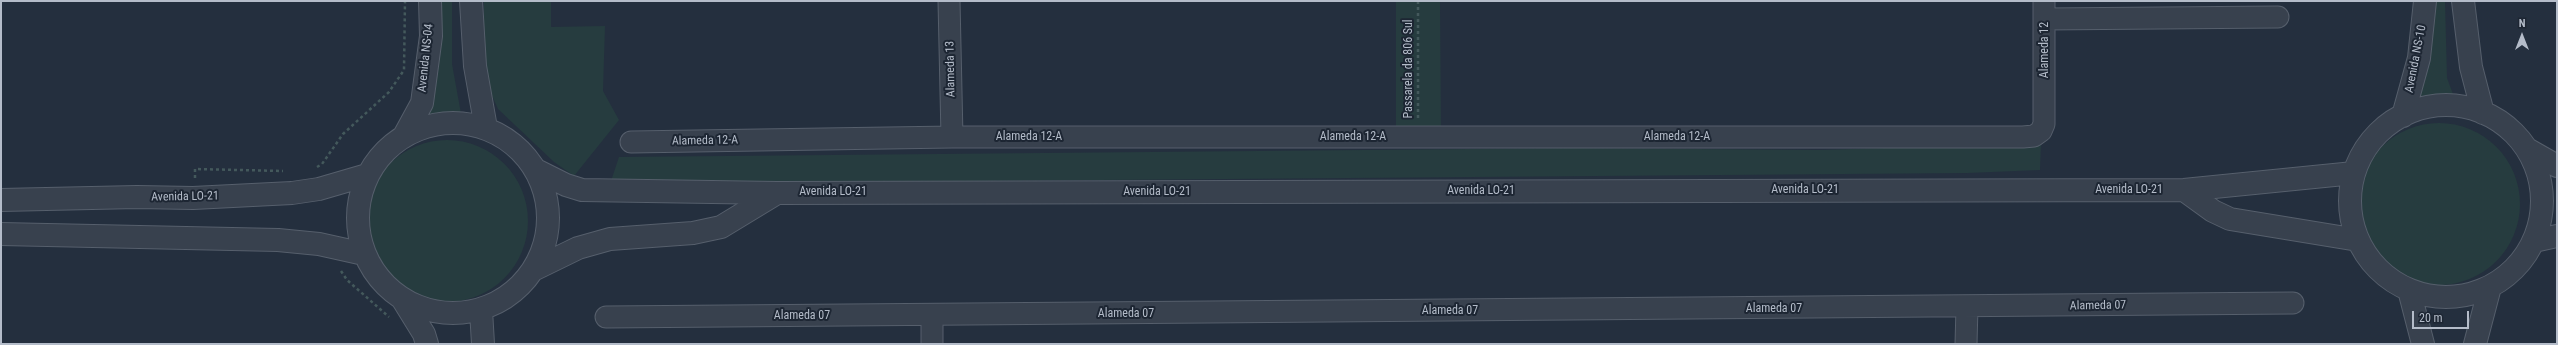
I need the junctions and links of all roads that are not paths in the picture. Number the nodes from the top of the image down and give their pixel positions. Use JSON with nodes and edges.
{"nodes":[{"id":1,"x":430,"y":1,"type":"edge"},
{"id":2,"x":472,"y":1,"type":"edge"},
{"id":3,"x":949,"y":1,"type":"edge"},
{"id":4,"x":2425,"y":1,"type":"edge"},
{"id":5,"x":2463,"y":1,"type":"edge"},
{"id":6,"x":2044,"y":10,"type":"edge"},
{"id":7,"x":2278,"y":17,"type":"dead end"},
{"id":8,"x":2045,"y":98,"type":"joint"},
{"id":9,"x":2484,"y":113,"type":"junction"},
{"id":10,"x":2403,"y":116,"type":"junction"},
{"id":11,"x":486,"y":128,"type":"junction"},
{"id":12,"x":404,"y":136,"type":"junction"},
{"id":13,"x":952,"y":137,"type":"junction"},
{"id":14,"x":630,"y":142,"type":"dead end"},
{"id":15,"x":2527,"y":149,"type":"junction"},
{"id":16,"x":2557,"y":166,"type":"edge"},
{"id":17,"x":536,"y":170,"type":"junction"},
{"id":18,"x":2354,"y":173,"type":"junction"},
{"id":19,"x":367,"y":175,"type":"junction"},
{"id":20,"x":2184,"y":190,"type":"junction"},
{"id":21,"x":777,"y":193,"type":"junction"},
{"id":22,"x":1,"y":200,"type":"edge"},
{"id":23,"x":1,"y":234,"type":"edge"},
{"id":24,"x":2557,"y":236,"type":"edge"},
{"id":25,"x":2358,"y":240,"type":"junction"},
{"id":26,"x":2534,"y":241,"type":"junction"},
{"id":27,"x":364,"y":254,"type":"junction"},
{"id":28,"x":535,"y":269,"type":"junction"},
{"id":29,"x":2490,"y":287,"type":"junction"},
{"id":30,"x":2409,"y":290,"type":"junction"},
{"id":31,"x":404,"y":300,"type":"junction"},
{"id":32,"x":2293,"y":303,"type":"dead end"},
{"id":33,"x":1967,"y":307,"type":"junction"},
{"id":34,"x":480,"y":310,"type":"junction"},
{"id":35,"x":932,"y":315,"type":"junction"},
{"id":36,"x":606,"y":317,"type":"dead end"},
{"id":37,"x":427,"y":344,"type":"edge"},
{"id":38,"x":483,"y":344,"type":"edge"},
{"id":39,"x":932,"y":344,"type":"edge"},
{"id":40,"x":1966,"y":344,"type":"edge"},
{"id":41,"x":2423,"y":344,"type":"edge"},
{"id":42,"x":2475,"y":344,"type":"edge"}],
"edges":[{"from":1,"to":12,"type":"street","name":"Avenida NS-04"},
{"from":2,"to":11,"type":"street"},
{"from":3,"to":13,"type":"street","name":"Alameda 13"},
{"from":4,"to":10,"type":"street","name":"Avenida NS-10"},
{"from":5,"to":9,"type":"street"},
{"from":6,"to":7,"type":"street"},
{"from":6,"to":8,"type":"street","name":"Alameda 12"},
{"from":8,"to":13,"type":"street","name":"Alameda 12-A"},
{"from":9,"to":10,"type":"street"},
{"from":9,"to":15,"type":"street"},
{"from":10,"to":18,"type":"street"},
{"from":11,"to":12,"type":"street"},
{"from":11,"to":17,"type":"street"},
{"from":12,"to":19,"type":"street"},
{"from":13,"to":14,"type":"street","name":"Alameda 12-A"},
{"from":15,"to":16,"type":"street"},
{"from":15,"to":26,"type":"street"},
{"from":17,"to":21,"type":"street","name":"Avenida LO-21"},
{"from":17,"to":28,"type":"street"},
{"from":18,"to":20,"type":"street","name":"Avenida LO-21"},
{"from":18,"to":25,"type":"street"},
{"from":19,"to":22,"type":"street","name":"Avenida LO-21"},
{"from":19,"to":27,"type":"street"},
{"from":20,"to":21,"type":"street","name":"Avenida LO-21"},
{"from":20,"to":25,"type":"street"},
{"from":21,"to":28,"type":"street"},
{"from":23,"to":27,"type":"street"},
{"from":24,"to":26,"type":"street"},
{"from":25,"to":30,"type":"street"},
{"from":26,"to":29,"type":"street"},
{"from":27,"to":31,"type":"street"},
{"from":28,"to":34,"type":"street"},
{"from":29,"to":30,"type":"street"},
{"from":29,"to":42,"type":"street"},
{"from":30,"to":41,"type":"street"},
{"from":31,"to":34,"type":"street"},
{"from":31,"to":37,"type":"street"},
{"from":32,"to":33,"type":"street","name":"Alameda 07"},
{"from":33,"to":35,"type":"street","name":"Alameda 07"},
{"from":33,"to":40,"type":"street"},
{"from":34,"to":38,"type":"street"},
{"from":35,"to":36,"type":"street","name":"Alameda 07"},
{"from":35,"to":39,"type":"street"}]}
